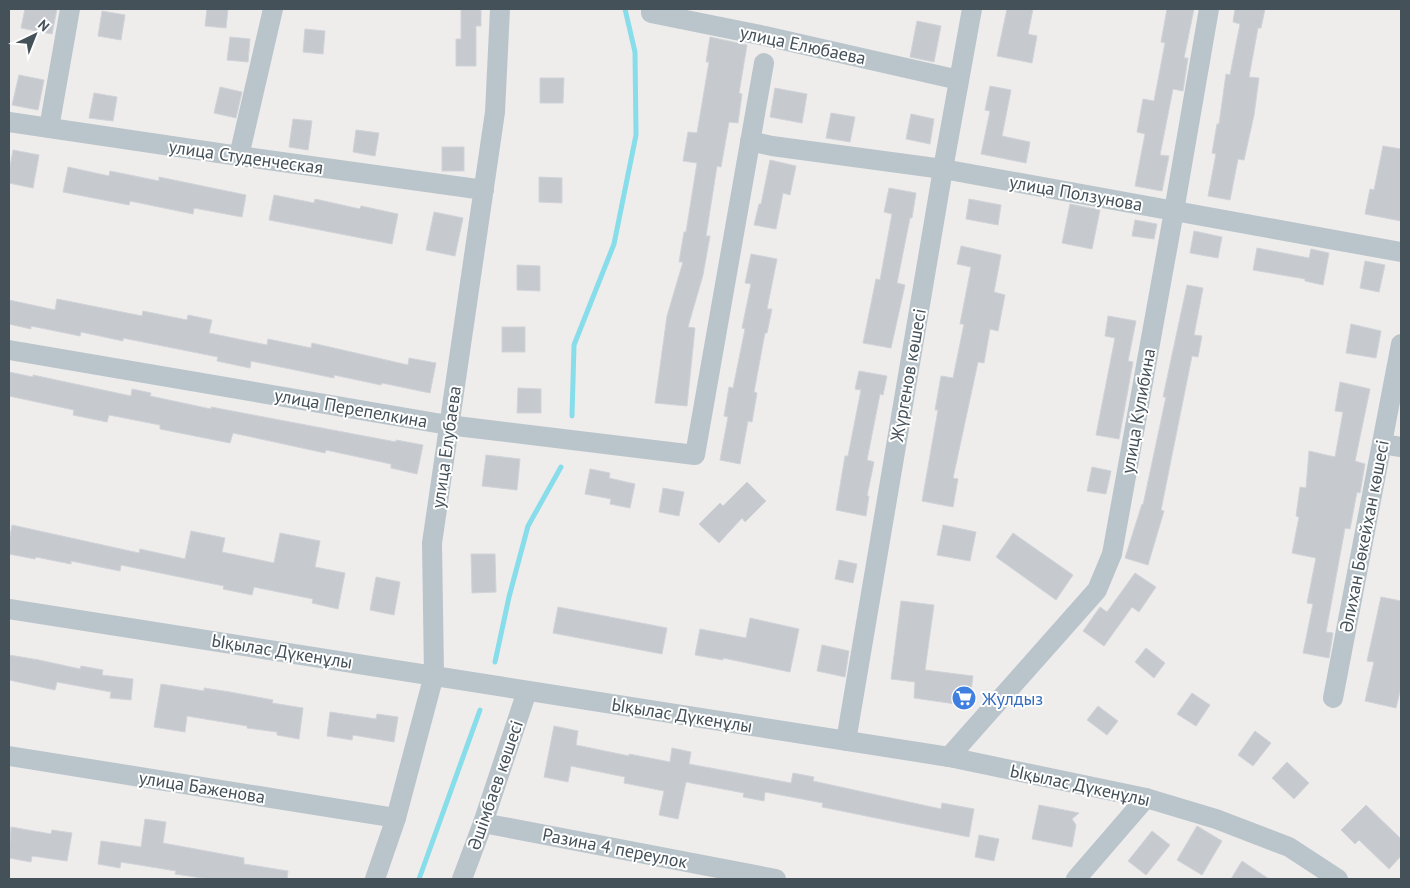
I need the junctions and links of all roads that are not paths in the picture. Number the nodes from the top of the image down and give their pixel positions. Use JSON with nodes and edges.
{"nodes":[{"id":1,"x":70,"y":9,"type":"edge"},
{"id":2,"x":274,"y":9,"type":"edge"},
{"id":3,"x":500,"y":9,"type":"edge"},
{"id":4,"x":651,"y":9,"type":"edge"},
{"id":5,"x":972,"y":9,"type":"edge"},
{"id":6,"x":1209,"y":9,"type":"edge"},
{"id":7,"x":764,"y":63,"type":"dead end"},
{"id":8,"x":959,"y":80,"type":"junction"},
{"id":9,"x":9,"y":122,"type":"edge"},
{"id":10,"x":49,"y":128,"type":"junction"},
{"id":11,"x":750,"y":140,"type":"junction"},
{"id":12,"x":239,"y":156,"type":"junction"},
{"id":13,"x":943,"y":169,"type":"junction"},
{"id":14,"x":484,"y":190,"type":"junction"},
{"id":15,"x":1174,"y":211,"type":"junction"},
{"id":16,"x":1401,"y":252,"type":"edge"},
{"id":17,"x":1401,"y":344,"type":"edge"},
{"id":18,"x":9,"y":350,"type":"edge"},
{"id":19,"x":448,"y":425,"type":"junction"},
{"id":20,"x":1392,"y":445,"type":"edge"},
{"id":21,"x":9,"y":608,"type":"edge"},
{"id":22,"x":434,"y":675,"type":"junction"},
{"id":23,"x":527,"y":691,"type":"junction"},
{"id":24,"x":1333,"y":698,"type":"dead end"},
{"id":25,"x":846,"y":741,"type":"junction"},
{"id":26,"x":9,"y":756,"type":"edge"},
{"id":27,"x":949,"y":757,"type":"junction"},
{"id":28,"x":1146,"y":798,"type":"junction"},
{"id":29,"x":396,"y":818,"type":"junction"},
{"id":30,"x":483,"y":823,"type":"junction"},
{"id":31,"x":375,"y":879,"type":"edge"},
{"id":32,"x":462,"y":879,"type":"edge"},
{"id":33,"x":776,"y":879,"type":"edge"},
{"id":34,"x":1076,"y":879,"type":"edge"},
{"id":35,"x":1338,"y":879,"type":"edge"}],
"edges":[{"from":1,"to":10,"type":"street"},
{"from":2,"to":12,"type":"street"},
{"from":3,"to":14,"type":"street","name":"улица Елубаева"},
{"from":4,"to":8,"type":"street","name":"улица Елюбаева"},
{"from":5,"to":8,"type":"street","name":"Жүргенов көшесі"},
{"from":6,"to":15,"type":"street","name":"улица Кулибина"},
{"from":7,"to":11,"type":"street"},
{"from":8,"to":13,"type":"street","name":"Жүргенов көшесі"},
{"from":9,"to":10,"type":"street","name":"улица Студенческая"},
{"from":10,"to":12,"type":"street","name":"улица Студенческая"},
{"from":11,"to":13,"type":"street","name":"улица Ползунова"},
{"from":11,"to":19,"type":"street","name":"улица Перепелкина"},
{"from":12,"to":14,"type":"street","name":"улица Студенческая"},
{"from":13,"to":15,"type":"street","name":"улица Ползунова"},
{"from":13,"to":25,"type":"street","name":"Жүргенов көшесі"},
{"from":14,"to":19,"type":"street","name":"улица Елубаева"},
{"from":15,"to":16,"type":"street","name":"улица Ползунова"},
{"from":15,"to":27,"type":"street","name":"улица Кулибина"},
{"from":17,"to":20,"type":"street","name":"Әлихан Бөкейхан көшесі"},
{"from":18,"to":19,"type":"street","name":"улица Перепелкина"},
{"from":19,"to":22,"type":"street","name":"улица Елубаева"},
{"from":20,"to":24,"type":"street","name":"Әлихан Бөкейхан көшесі"},
{"from":21,"to":22,"type":"street","name":"Ықылас Дүкенұлы"},
{"from":22,"to":23,"type":"street","name":"Ықылас Дүкенұлы"},
{"from":22,"to":29,"type":"street","name":"улица Елубаева"},
{"from":23,"to":25,"type":"street","name":"Ықылас Дүкенұлы"},
{"from":23,"to":30,"type":"street","name":"Әшімбаев көшесі"},
{"from":25,"to":27,"type":"street","name":"Ықылас Дүкенұлы"},
{"from":26,"to":29,"type":"street","name":"улица Баженова"},
{"from":27,"to":28,"type":"street","name":"Ықылас Дүкенұлы"},
{"from":28,"to":34,"type":"street"},
{"from":28,"to":35,"type":"street","name":"Ықылас Дүкенұлы"},
{"from":29,"to":31,"type":"street","name":"улица Елубаева"},
{"from":30,"to":32,"type":"street","name":"Әшімбаев көшесі"},
{"from":30,"to":33,"type":"street","name":"Разина 4 переулок"}]}
